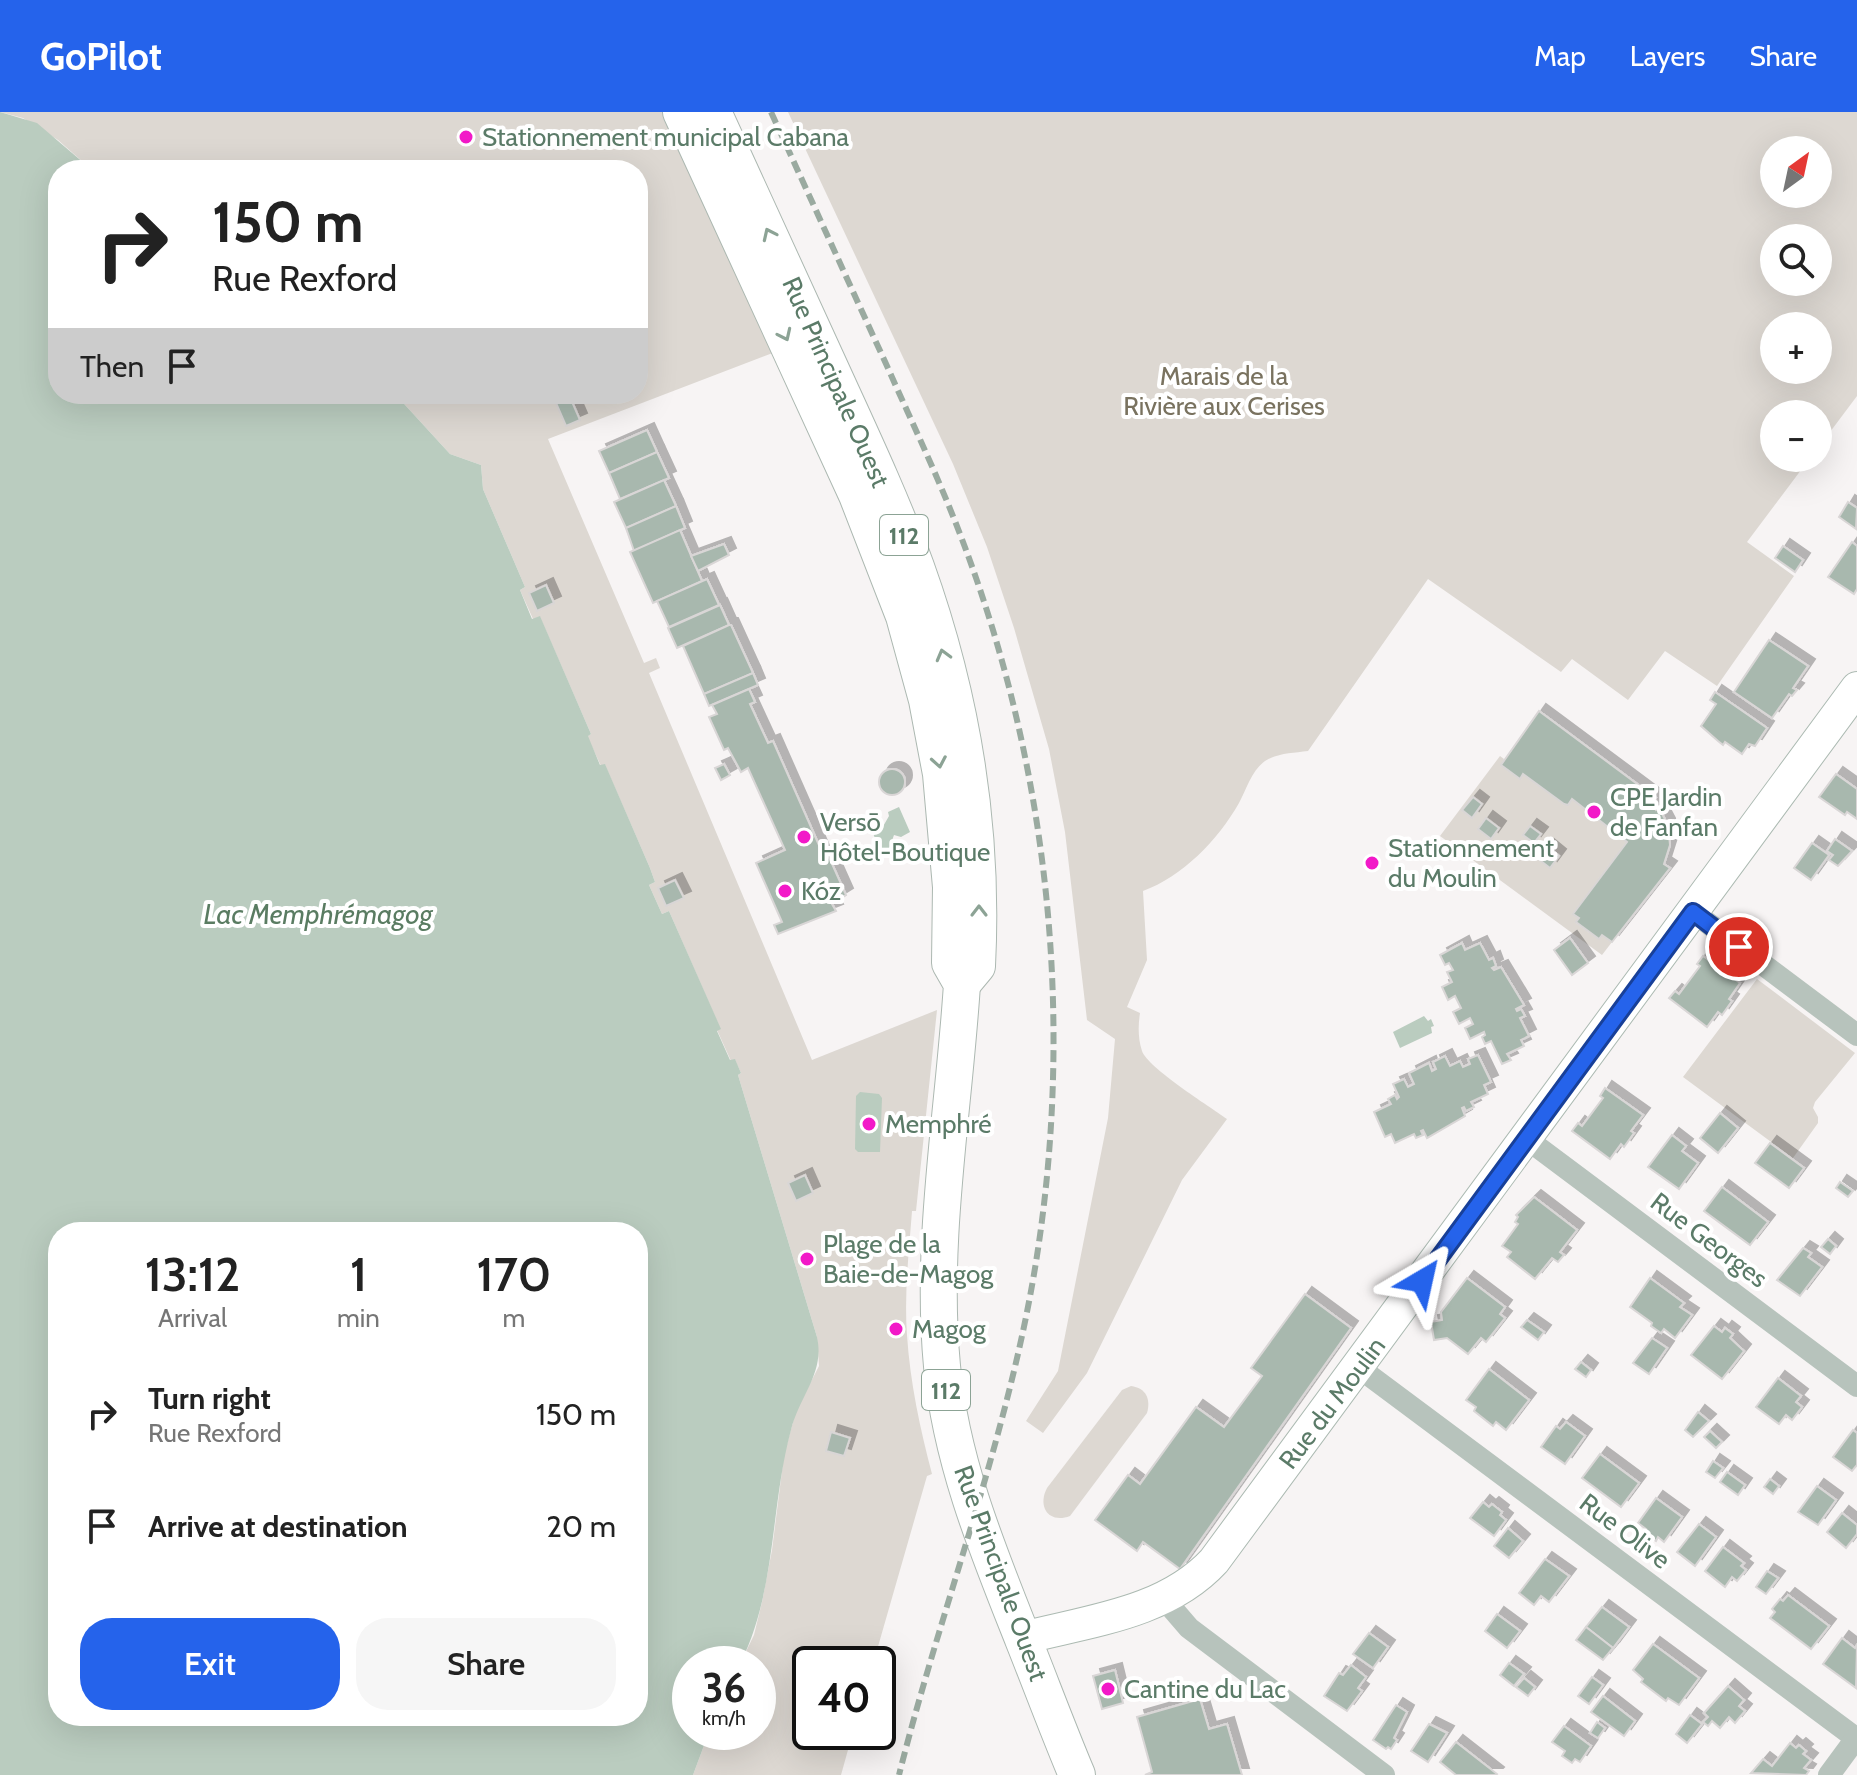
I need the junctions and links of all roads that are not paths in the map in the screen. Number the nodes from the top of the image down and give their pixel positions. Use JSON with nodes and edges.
{"nodes":[{"id":1,"x":681,"y":112,"type":"edge"},
{"id":2,"x":713,"y":112,"type":"edge"},
{"id":3,"x":1857,"y":688,"type":"edge"},
{"id":4,"x":1693,"y":912,"type":"junction"},
{"id":5,"x":962,"y":984,"type":"junction"},
{"id":6,"x":1857,"y":1035,"type":"edge"},
{"id":7,"x":1527,"y":1139,"type":"junction"},
{"id":8,"x":1358,"y":1367,"type":"junction"},
{"id":9,"x":1857,"y":1386,"type":"edge"},
{"id":10,"x":1164,"y":1599,"type":"junction"},
{"id":11,"x":1023,"y":1638,"type":"junction"},
{"id":12,"x":1857,"y":1738,"type":"edge"},
{"id":13,"x":1077,"y":1775,"type":"edge"},
{"id":14,"x":1384,"y":1775,"type":"edge"},
{"id":15,"x":1829,"y":1775,"type":"edge"}],
"edges":[{"from":1,"to":5,"type":"main road","name":"Rue Principale Ouest","number":"112","one_way":true},
{"from":5,"to":2,"type":"main road","name":"Rue Principale Ouest","number":"112","one_way":true},
{"from":3,"to":4,"type":"street","name":"Rue du Moulin"},
{"from":4,"to":6,"type":"street"},
{"from":4,"to":7,"type":"street","name":"Rue du Moulin"},
{"from":5,"to":11,"type":"main road","name":"Rue Principale Ouest","number":"112"},
{"from":7,"to":8,"type":"street","name":"Rue du Moulin"},
{"from":7,"to":9,"type":"street","name":"Rue Georges"},
{"from":8,"to":10,"type":"street","name":"Rue du Moulin"},
{"from":8,"to":12,"type":"street","name":"Rue Olive"},
{"from":10,"to":11,"type":"street","name":"Rue du Moulin"},
{"from":10,"to":14,"type":"street"},
{"from":11,"to":13,"type":"main road","name":"Rue Principale Ouest","number":"112"},
{"from":12,"to":15,"type":"street"}]}
